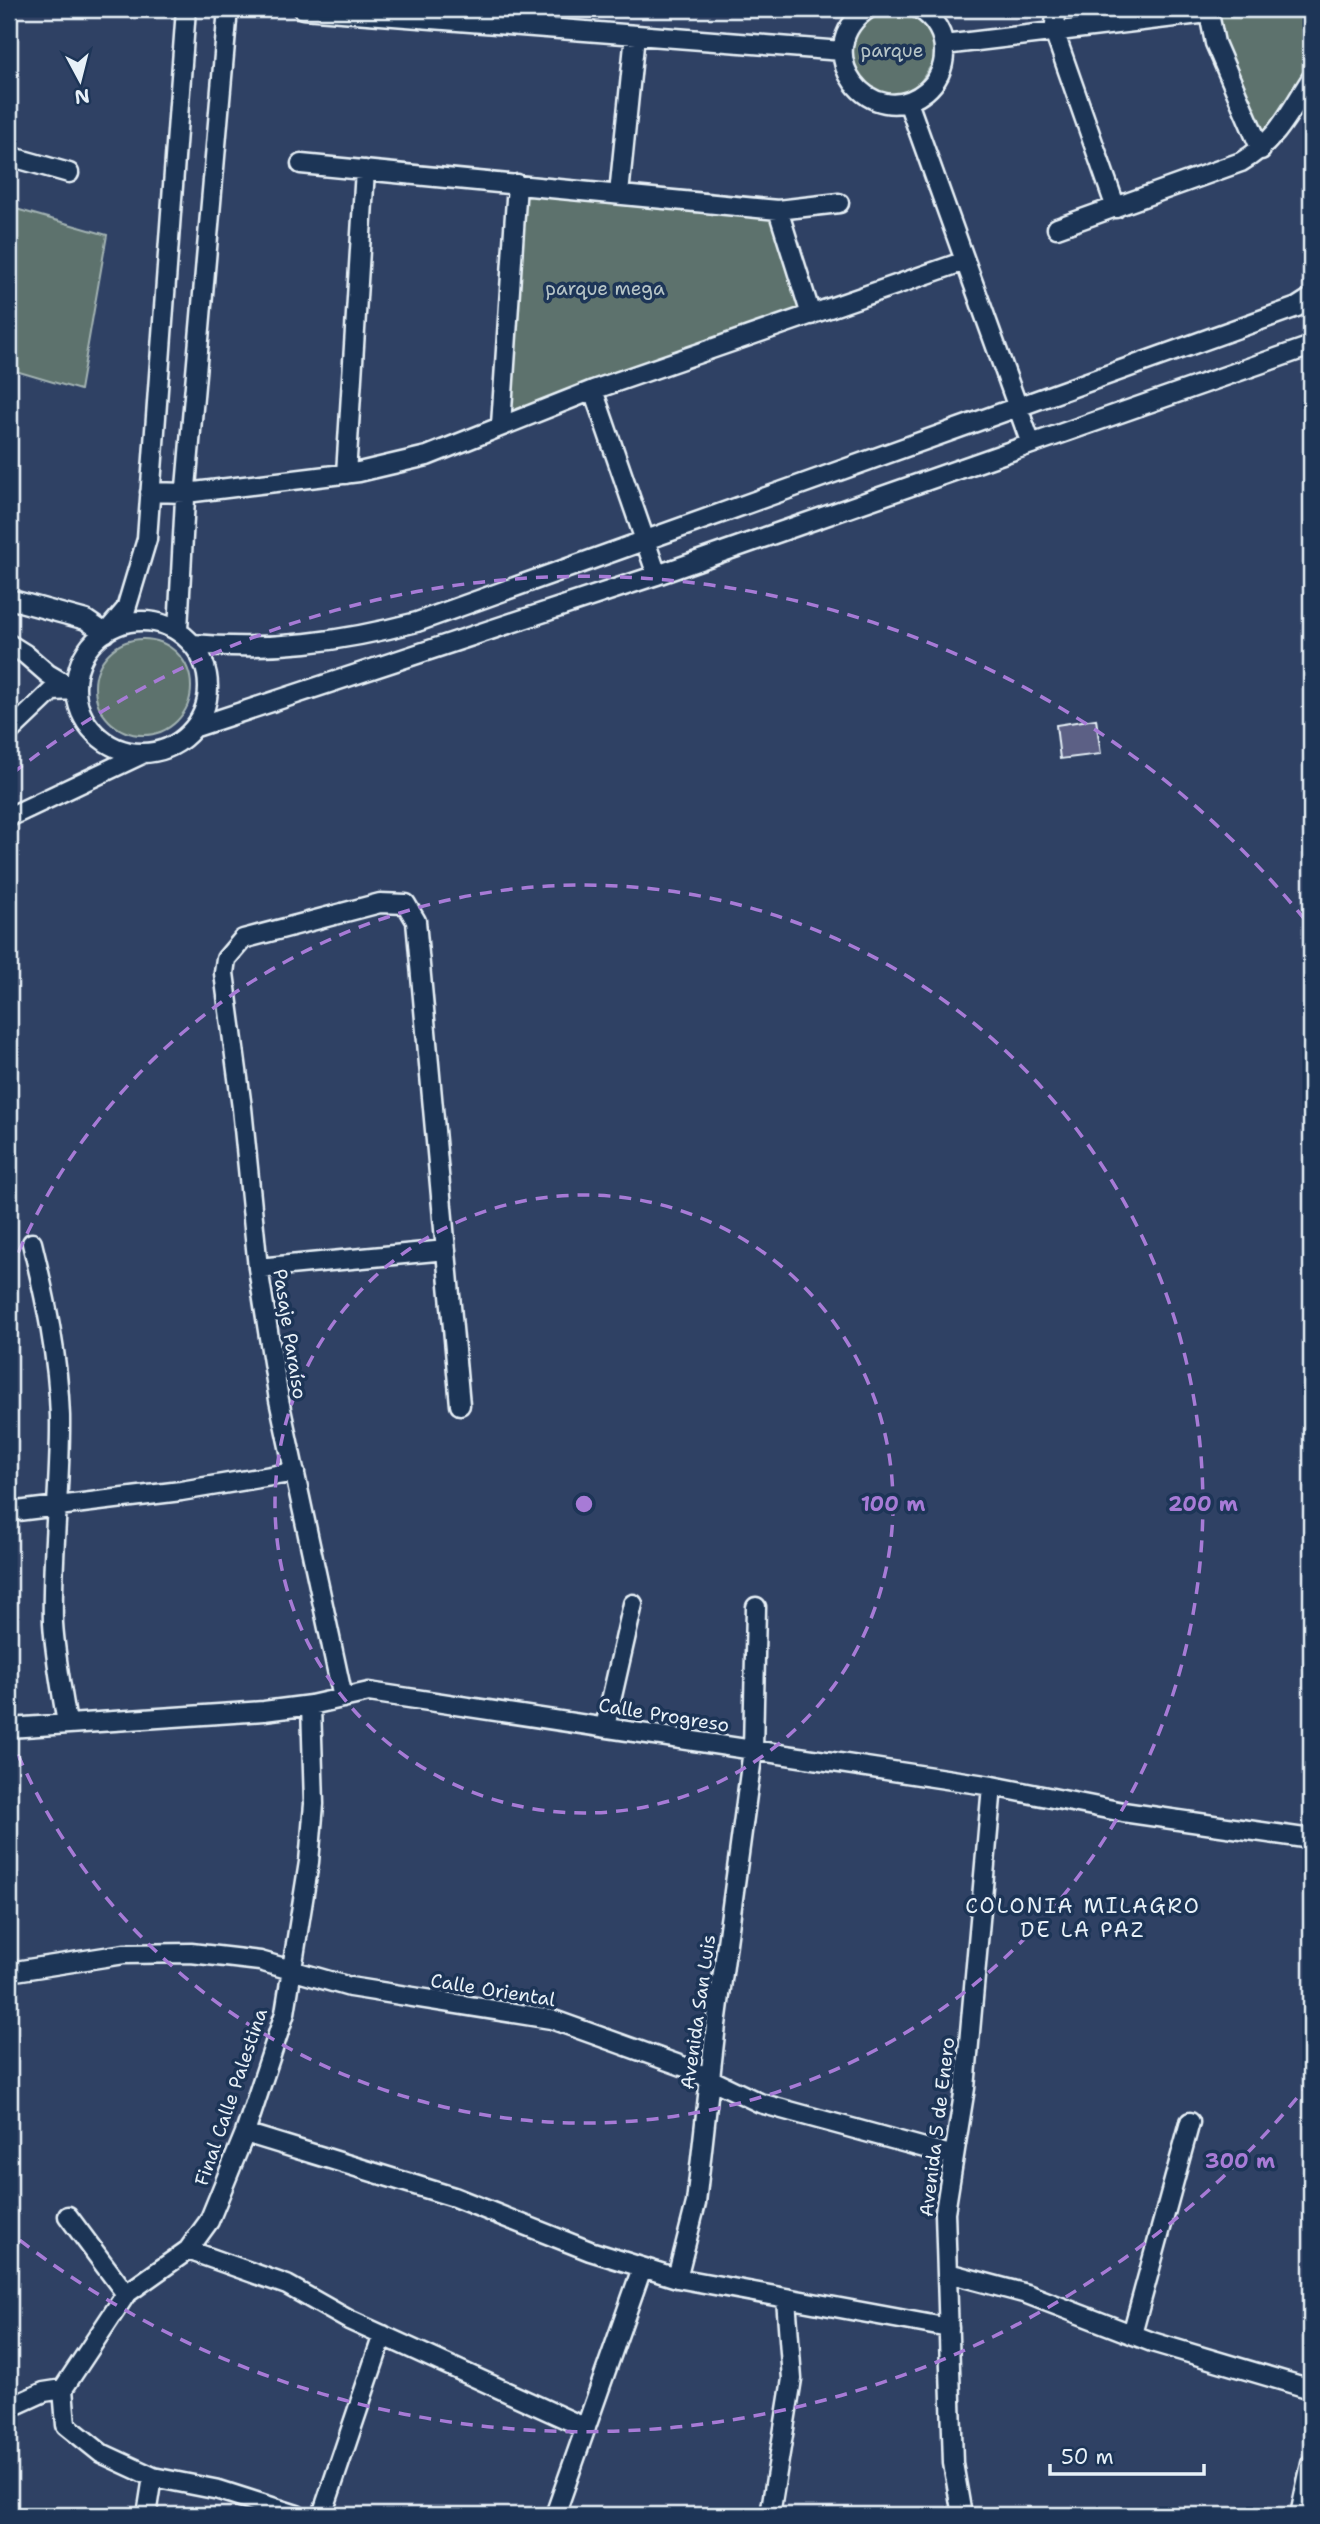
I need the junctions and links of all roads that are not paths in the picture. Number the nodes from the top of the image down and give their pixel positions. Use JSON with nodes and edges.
{"nodes":[{"id":1,"x":186,"y":9,"type":"edge"},
{"id":2,"x":228,"y":9,"type":"edge"},
{"id":3,"x":303,"y":9,"type":"edge"},
{"id":4,"x":868,"y":9,"type":"edge"},
{"id":5,"x":919,"y":9,"type":"edge"},
{"id":6,"x":1056,"y":9,"type":"edge"},
{"id":7,"x":1208,"y":11,"type":"edge"},
{"id":8,"x":519,"y":18,"type":"edge"},
{"id":9,"x":1055,"y":31,"type":"junction"},
{"id":10,"x":635,"y":35,"type":"junction"},
{"id":11,"x":944,"y":45,"type":"junction"},
{"id":12,"x":842,"y":51,"type":"junction"},
{"id":13,"x":1311,"y":79,"type":"edge"},
{"id":14,"x":908,"y":102,"type":"junction"},
{"id":15,"x":1261,"y":150,"type":"junction"},
{"id":16,"x":9,"y":156,"type":"edge"},
{"id":17,"x":301,"y":164,"type":"dead end"},
{"id":18,"x":365,"y":170,"type":"junction"},
{"id":19,"x":69,"y":173,"type":"dead end"},
{"id":20,"x":517,"y":184,"type":"junction"},
{"id":21,"x":619,"y":194,"type":"junction"},
{"id":22,"x":839,"y":203,"type":"dead end"},
{"id":23,"x":1116,"y":208,"type":"junction"},
{"id":24,"x":778,"y":210,"type":"junction"},
{"id":25,"x":1057,"y":228,"type":"dead end"},
{"id":26,"x":965,"y":261,"type":"junction"},
{"id":27,"x":1311,"y":298,"type":"edge"},
{"id":28,"x":811,"y":315,"type":"junction"},
{"id":29,"x":1311,"y":346,"type":"edge"},
{"id":30,"x":593,"y":390,"type":"junction"},
{"id":31,"x":1017,"y":407,"type":"junction"},
{"id":32,"x":501,"y":425,"type":"junction"},
{"id":33,"x":1031,"y":444,"type":"junction"},
{"id":34,"x":346,"y":474,"type":"junction"},
{"id":35,"x":150,"y":492,"type":"junction"},
{"id":36,"x":186,"y":493,"type":"junction"},
{"id":37,"x":645,"y":540,"type":"junction"},
{"id":38,"x":657,"y":575,"type":"junction"},
{"id":39,"x":9,"y":599,"type":"edge"},
{"id":40,"x":107,"y":631,"type":"junction"},
{"id":41,"x":178,"y":631,"type":"junction"},
{"id":42,"x":9,"y":644,"type":"edge"},
{"id":43,"x":192,"y":644,"type":"junction"},
{"id":44,"x":75,"y":690,"type":"junction"},
{"id":45,"x":196,"y":727,"type":"junction"},
{"id":46,"x":9,"y":732,"type":"edge"},
{"id":47,"x":142,"y":754,"type":"junction"},
{"id":48,"x":9,"y":817,"type":"edge"},
{"id":49,"x":32,"y":1243,"type":"dead end"},
{"id":50,"x":446,"y":1250,"type":"junction"},
{"id":51,"x":258,"y":1268,"type":"junction"},
{"id":52,"x":460,"y":1405,"type":"dead end"},
{"id":53,"x":295,"y":1472,"type":"junction"},
{"id":54,"x":56,"y":1505,"type":"junction"},
{"id":55,"x":9,"y":1511,"type":"edge"},
{"id":56,"x":633,"y":1604,"type":"dead end"},
{"id":57,"x":756,"y":1607,"type":"dead end"},
{"id":58,"x":343,"y":1698,"type":"junction"},
{"id":59,"x":311,"y":1705,"type":"junction"},
{"id":60,"x":67,"y":1724,"type":"junction"},
{"id":61,"x":605,"y":1727,"type":"junction"},
{"id":62,"x":9,"y":1728,"type":"edge"},
{"id":63,"x":753,"y":1750,"type":"junction"},
{"id":64,"x":992,"y":1786,"type":"junction"},
{"id":65,"x":1311,"y":1839,"type":"edge"},
{"id":66,"x":291,"y":1970,"type":"junction"},
{"id":67,"x":9,"y":1972,"type":"edge"},
{"id":68,"x":709,"y":2079,"type":"junction"},
{"id":69,"x":1190,"y":2122,"type":"dead end"},
{"id":70,"x":245,"y":2133,"type":"junction"},
{"id":71,"x":954,"y":2156,"type":"junction"},
{"id":72,"x":68,"y":2217,"type":"dead end"},
{"id":73,"x":188,"y":2250,"type":"junction"},
{"id":74,"x":642,"y":2268,"type":"junction"},
{"id":75,"x":948,"y":2273,"type":"junction"},
{"id":76,"x":677,"y":2278,"type":"junction"},
{"id":77,"x":126,"y":2294,"type":"junction"},
{"id":78,"x":786,"y":2300,"type":"junction"},
{"id":79,"x":949,"y":2328,"type":"junction"},
{"id":80,"x":1132,"y":2334,"type":"junction"},
{"id":81,"x":383,"y":2336,"type":"junction"},
{"id":82,"x":63,"y":2389,"type":"junction"},
{"id":83,"x":1311,"y":2389,"type":"edge"},
{"id":84,"x":9,"y":2408,"type":"edge"},
{"id":85,"x":586,"y":2428,"type":"junction"},
{"id":86,"x":1311,"y":2465,"type":"edge"},
{"id":87,"x":153,"y":2477,"type":"junction"},
{"id":88,"x":147,"y":2515,"type":"edge"},
{"id":89,"x":297,"y":2515,"type":"edge"},
{"id":90,"x":323,"y":2515,"type":"edge"},
{"id":91,"x":555,"y":2515,"type":"edge"},
{"id":92,"x":771,"y":2515,"type":"edge"},
{"id":93,"x":962,"y":2515,"type":"edge"},
{"id":94,"x":1300,"y":2515,"type":"edge"}],
"edges":[{"from":1,"to":35,"type":"street"},
{"from":2,"to":36,"type":"street"},
{"from":3,"to":8,"type":"street"},
{"from":4,"to":12,"type":"street"},
{"from":5,"to":11,"type":"street"},
{"from":6,"to":9,"type":"street"},
{"from":7,"to":9,"type":"street"},
{"from":7,"to":15,"type":"street"},
{"from":8,"to":10,"type":"street"},
{"from":9,"to":11,"type":"street"},
{"from":9,"to":23,"type":"street"},
{"from":10,"to":12,"type":"street"},
{"from":10,"to":21,"type":"street"},
{"from":11,"to":14,"type":"street"},
{"from":12,"to":14,"type":"street"},
{"from":13,"to":15,"type":"street"},
{"from":14,"to":26,"type":"street"},
{"from":15,"to":23,"type":"street"},
{"from":16,"to":19,"type":"street"},
{"from":17,"to":18,"type":"street"},
{"from":18,"to":20,"type":"street"},
{"from":18,"to":34,"type":"street"},
{"from":20,"to":21,"type":"street"},
{"from":20,"to":32,"type":"street"},
{"from":21,"to":24,"type":"street"},
{"from":22,"to":24,"type":"street"},
{"from":23,"to":25,"type":"street"},
{"from":24,"to":28,"type":"street"},
{"from":26,"to":28,"type":"street"},
{"from":26,"to":31,"type":"street"},
{"from":27,"to":31,"type":"street"},
{"from":28,"to":30,"type":"street"},
{"from":29,"to":33,"type":"street"},
{"from":30,"to":32,"type":"street"},
{"from":30,"to":37,"type":"street"},
{"from":31,"to":33,"type":"street"},
{"from":31,"to":37,"type":"street"},
{"from":32,"to":34,"type":"street"},
{"from":33,"to":38,"type":"street"},
{"from":34,"to":36,"type":"street"},
{"from":35,"to":36,"type":"street"},
{"from":35,"to":40,"type":"street"},
{"from":36,"to":41,"type":"street"},
{"from":37,"to":38,"type":"street"},
{"from":37,"to":43,"type":"street"},
{"from":38,"to":45,"type":"street"},
{"from":39,"to":40,"type":"street"},
{"from":40,"to":41,"type":"street"},
{"from":40,"to":44,"type":"street"},
{"from":41,"to":43,"type":"street"},
{"from":42,"to":44,"type":"street"},
{"from":43,"to":45,"type":"street"},
{"from":44,"to":46,"type":"street"},
{"from":44,"to":47,"type":"street"},
{"from":45,"to":47,"type":"street"},
{"from":47,"to":48,"type":"street"},
{"from":49,"to":54,"type":"street"},
{"from":50,"to":51,"type":"street"},
{"from":50,"to":51,"type":"street","name":"Pasaje Paraíso"},
{"from":50,"to":52,"type":"street"},
{"from":51,"to":53,"type":"street","name":"Pasaje Paraíso"},
{"from":53,"to":54,"type":"street"},
{"from":53,"to":58,"type":"street","name":"Pasaje Paraíso"},
{"from":54,"to":55,"type":"street"},
{"from":54,"to":60,"type":"street"},
{"from":56,"to":61,"type":"street"},
{"from":57,"to":63,"type":"street","name":"Avenida San Luis"},
{"from":58,"to":59,"type":"street","name":"Calle Progreso"},
{"from":58,"to":61,"type":"street","name":"Calle Progreso"},
{"from":59,"to":60,"type":"street","name":"Calle Progreso"},
{"from":59,"to":66,"type":"street","name":"Final Calle Palestina"},
{"from":60,"to":62,"type":"street","name":"Calle Progreso"},
{"from":61,"to":63,"type":"street","name":"Calle Progreso"},
{"from":63,"to":64,"type":"street","name":"Calle Progreso"},
{"from":63,"to":68,"type":"street","name":"Avenida San Luis"},
{"from":64,"to":65,"type":"street","name":"Calle Progreso"},
{"from":64,"to":71,"type":"street","name":"Avenida 5 de Enero"},
{"from":66,"to":67,"type":"street","name":"Calle Oriental"},
{"from":66,"to":68,"type":"street","name":"Calle Oriental"},
{"from":66,"to":70,"type":"street","name":"Final Calle Palestina"},
{"from":68,"to":71,"type":"street","name":"Calle Oriental"},
{"from":68,"to":76,"type":"street","name":"Avenida San Luis"},
{"from":69,"to":80,"type":"street"},
{"from":70,"to":73,"type":"street","name":"Final Calle Palestina"},
{"from":70,"to":74,"type":"street"},
{"from":71,"to":75,"type":"street","name":"Avenida 5 de Enero"},
{"from":72,"to":77,"type":"street"},
{"from":73,"to":77,"type":"street","name":"Final Calle Palestina"},
{"from":73,"to":81,"type":"street"},
{"from":74,"to":76,"type":"street"},
{"from":74,"to":85,"type":"street"},
{"from":75,"to":79,"type":"street","name":"Avenida 5 de Enero"},
{"from":75,"to":80,"type":"street"},
{"from":76,"to":78,"type":"street"},
{"from":77,"to":82,"type":"street","name":"Final Calle Palestina"},
{"from":78,"to":79,"type":"street"},
{"from":78,"to":92,"type":"street"},
{"from":79,"to":93,"type":"street","name":"Avenida 5 de Enero"},
{"from":80,"to":83,"type":"street"},
{"from":81,"to":85,"type":"street"},
{"from":81,"to":90,"type":"street"},
{"from":82,"to":84,"type":"street"},
{"from":82,"to":87,"type":"street"},
{"from":85,"to":91,"type":"street"},
{"from":86,"to":94,"type":"street"},
{"from":87,"to":88,"type":"street"},
{"from":87,"to":89,"type":"street"}]}
